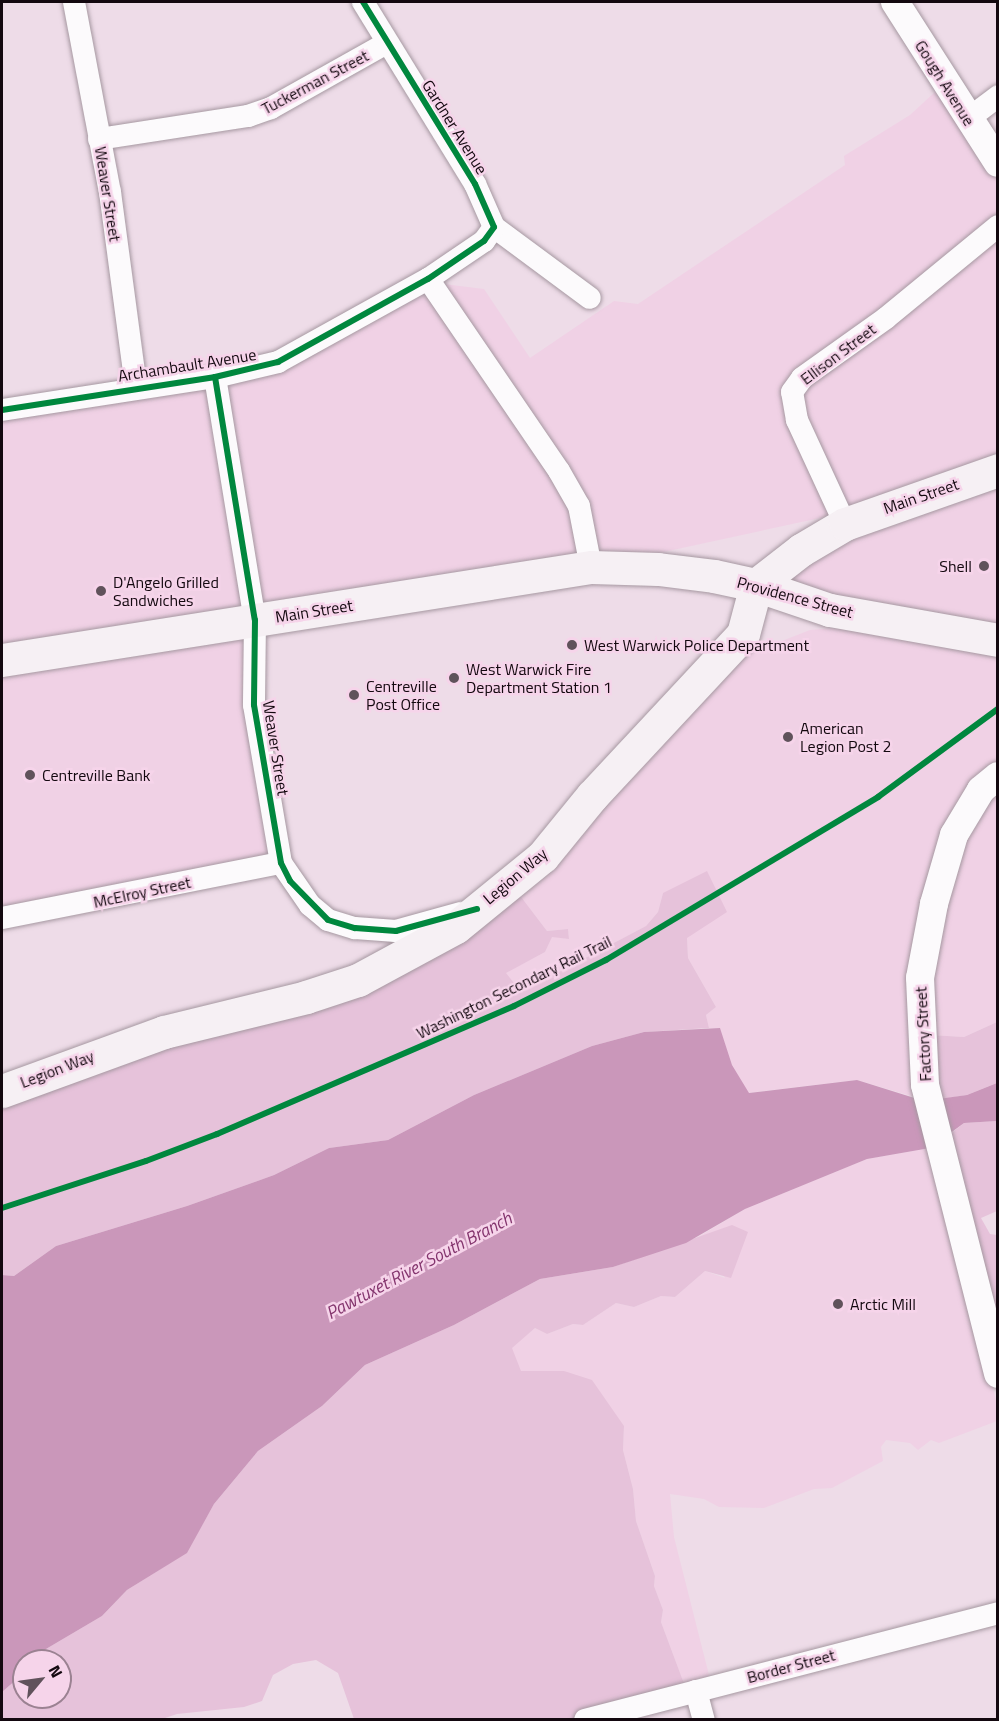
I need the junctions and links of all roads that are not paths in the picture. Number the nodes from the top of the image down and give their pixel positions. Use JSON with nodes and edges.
{"nodes":[{"id":1,"x":74,"y":2,"type":"edge"},
{"id":2,"x":363,"y":2,"type":"edge"},
{"id":3,"x":895,"y":2,"type":"edge"},
{"id":4,"x":387,"y":43,"type":"junction"},
{"id":5,"x":998,"y":96,"type":"edge"},
{"id":6,"x":968,"y":119,"type":"junction"},
{"id":7,"x":99,"y":139,"type":"junction"},
{"id":8,"x":998,"y":163,"type":"edge"},
{"id":9,"x":494,"y":226,"type":"junction"},
{"id":10,"x":998,"y":226,"type":"edge"},
{"id":11,"x":428,"y":279,"type":"junction"},
{"id":12,"x":590,"y":298,"type":"dead end"},
{"id":13,"x":215,"y":377,"type":"junction"},
{"id":14,"x":136,"y":388,"type":"junction"},
{"id":15,"x":2,"y":410,"type":"edge"},
{"id":16,"x":998,"y":470,"type":"edge"},
{"id":17,"x":845,"y":524,"type":"junction"},
{"id":18,"x":591,"y":567,"type":"junction"},
{"id":19,"x":756,"y":585,"type":"junction"},
{"id":20,"x":255,"y":620,"type":"junction"},
{"id":21,"x":998,"y":640,"type":"edge"},
{"id":22,"x":2,"y":660,"type":"edge"},
{"id":23,"x":998,"y":776,"type":"edge"},
{"id":24,"x":281,"y":863,"type":"junction"},
{"id":25,"x":477,"y":909,"type":"junction"},
{"id":26,"x":2,"y":918,"type":"edge"},
{"id":27,"x":2,"y":1091,"type":"edge"},
{"id":28,"x":998,"y":1374,"type":"edge"},
{"id":29,"x":998,"y":1613,"type":"edge"},
{"id":30,"x":696,"y":1691,"type":"junction"},
{"id":31,"x":585,"y":1719,"type":"edge"},
{"id":32,"x":704,"y":1719,"type":"edge"}],
"edges":[{"from":1,"to":7,"type":"street","name":"Weaver Street"},
{"from":2,"to":4,"type":"street","name":"Gardner Avenue"},
{"from":3,"to":6,"type":"street","name":"Gough Avenue"},
{"from":4,"to":7,"type":"street","name":"Tuckerman Street"},
{"from":4,"to":9,"type":"street","name":"Gardner Avenue"},
{"from":5,"to":6,"type":"street"},
{"from":6,"to":8,"type":"street","name":"Gough Avenue"},
{"from":7,"to":14,"type":"street","name":"Weaver Street"},
{"from":9,"to":11,"type":"street"},
{"from":9,"to":12,"type":"street"},
{"from":10,"to":17,"type":"street","name":"Ellison Street"},
{"from":11,"to":13,"type":"street","name":"Archambault Avenue"},
{"from":11,"to":18,"type":"street"},
{"from":13,"to":14,"type":"street","name":"Archambault Avenue"},
{"from":13,"to":20,"type":"street","name":"Weaver Street"},
{"from":14,"to":15,"type":"street","name":"Archambault Avenue"},
{"from":16,"to":17,"type":"main road","name":"Main Street"},
{"from":17,"to":19,"type":"main road"},
{"from":18,"to":19,"type":"main road","name":"Providence Street"},
{"from":18,"to":20,"type":"main road","name":"Main Street"},
{"from":19,"to":21,"type":"main road","name":"Providence Street"},
{"from":19,"to":25,"type":"main road","name":"Legion Way"},
{"from":20,"to":22,"type":"main road","name":"Main Street"},
{"from":20,"to":24,"type":"street","name":"Weaver Street"},
{"from":23,"to":28,"type":"street","name":"Factory Street"},
{"from":24,"to":25,"type":"street","name":"Weaver Street"},
{"from":24,"to":26,"type":"street","name":"McElroy Street"},
{"from":25,"to":27,"type":"main road","name":"Legion Way"},
{"from":29,"to":30,"type":"street","name":"Border Street"},
{"from":30,"to":31,"type":"street","name":"Border Street"},
{"from":30,"to":32,"type":"street"}]}
